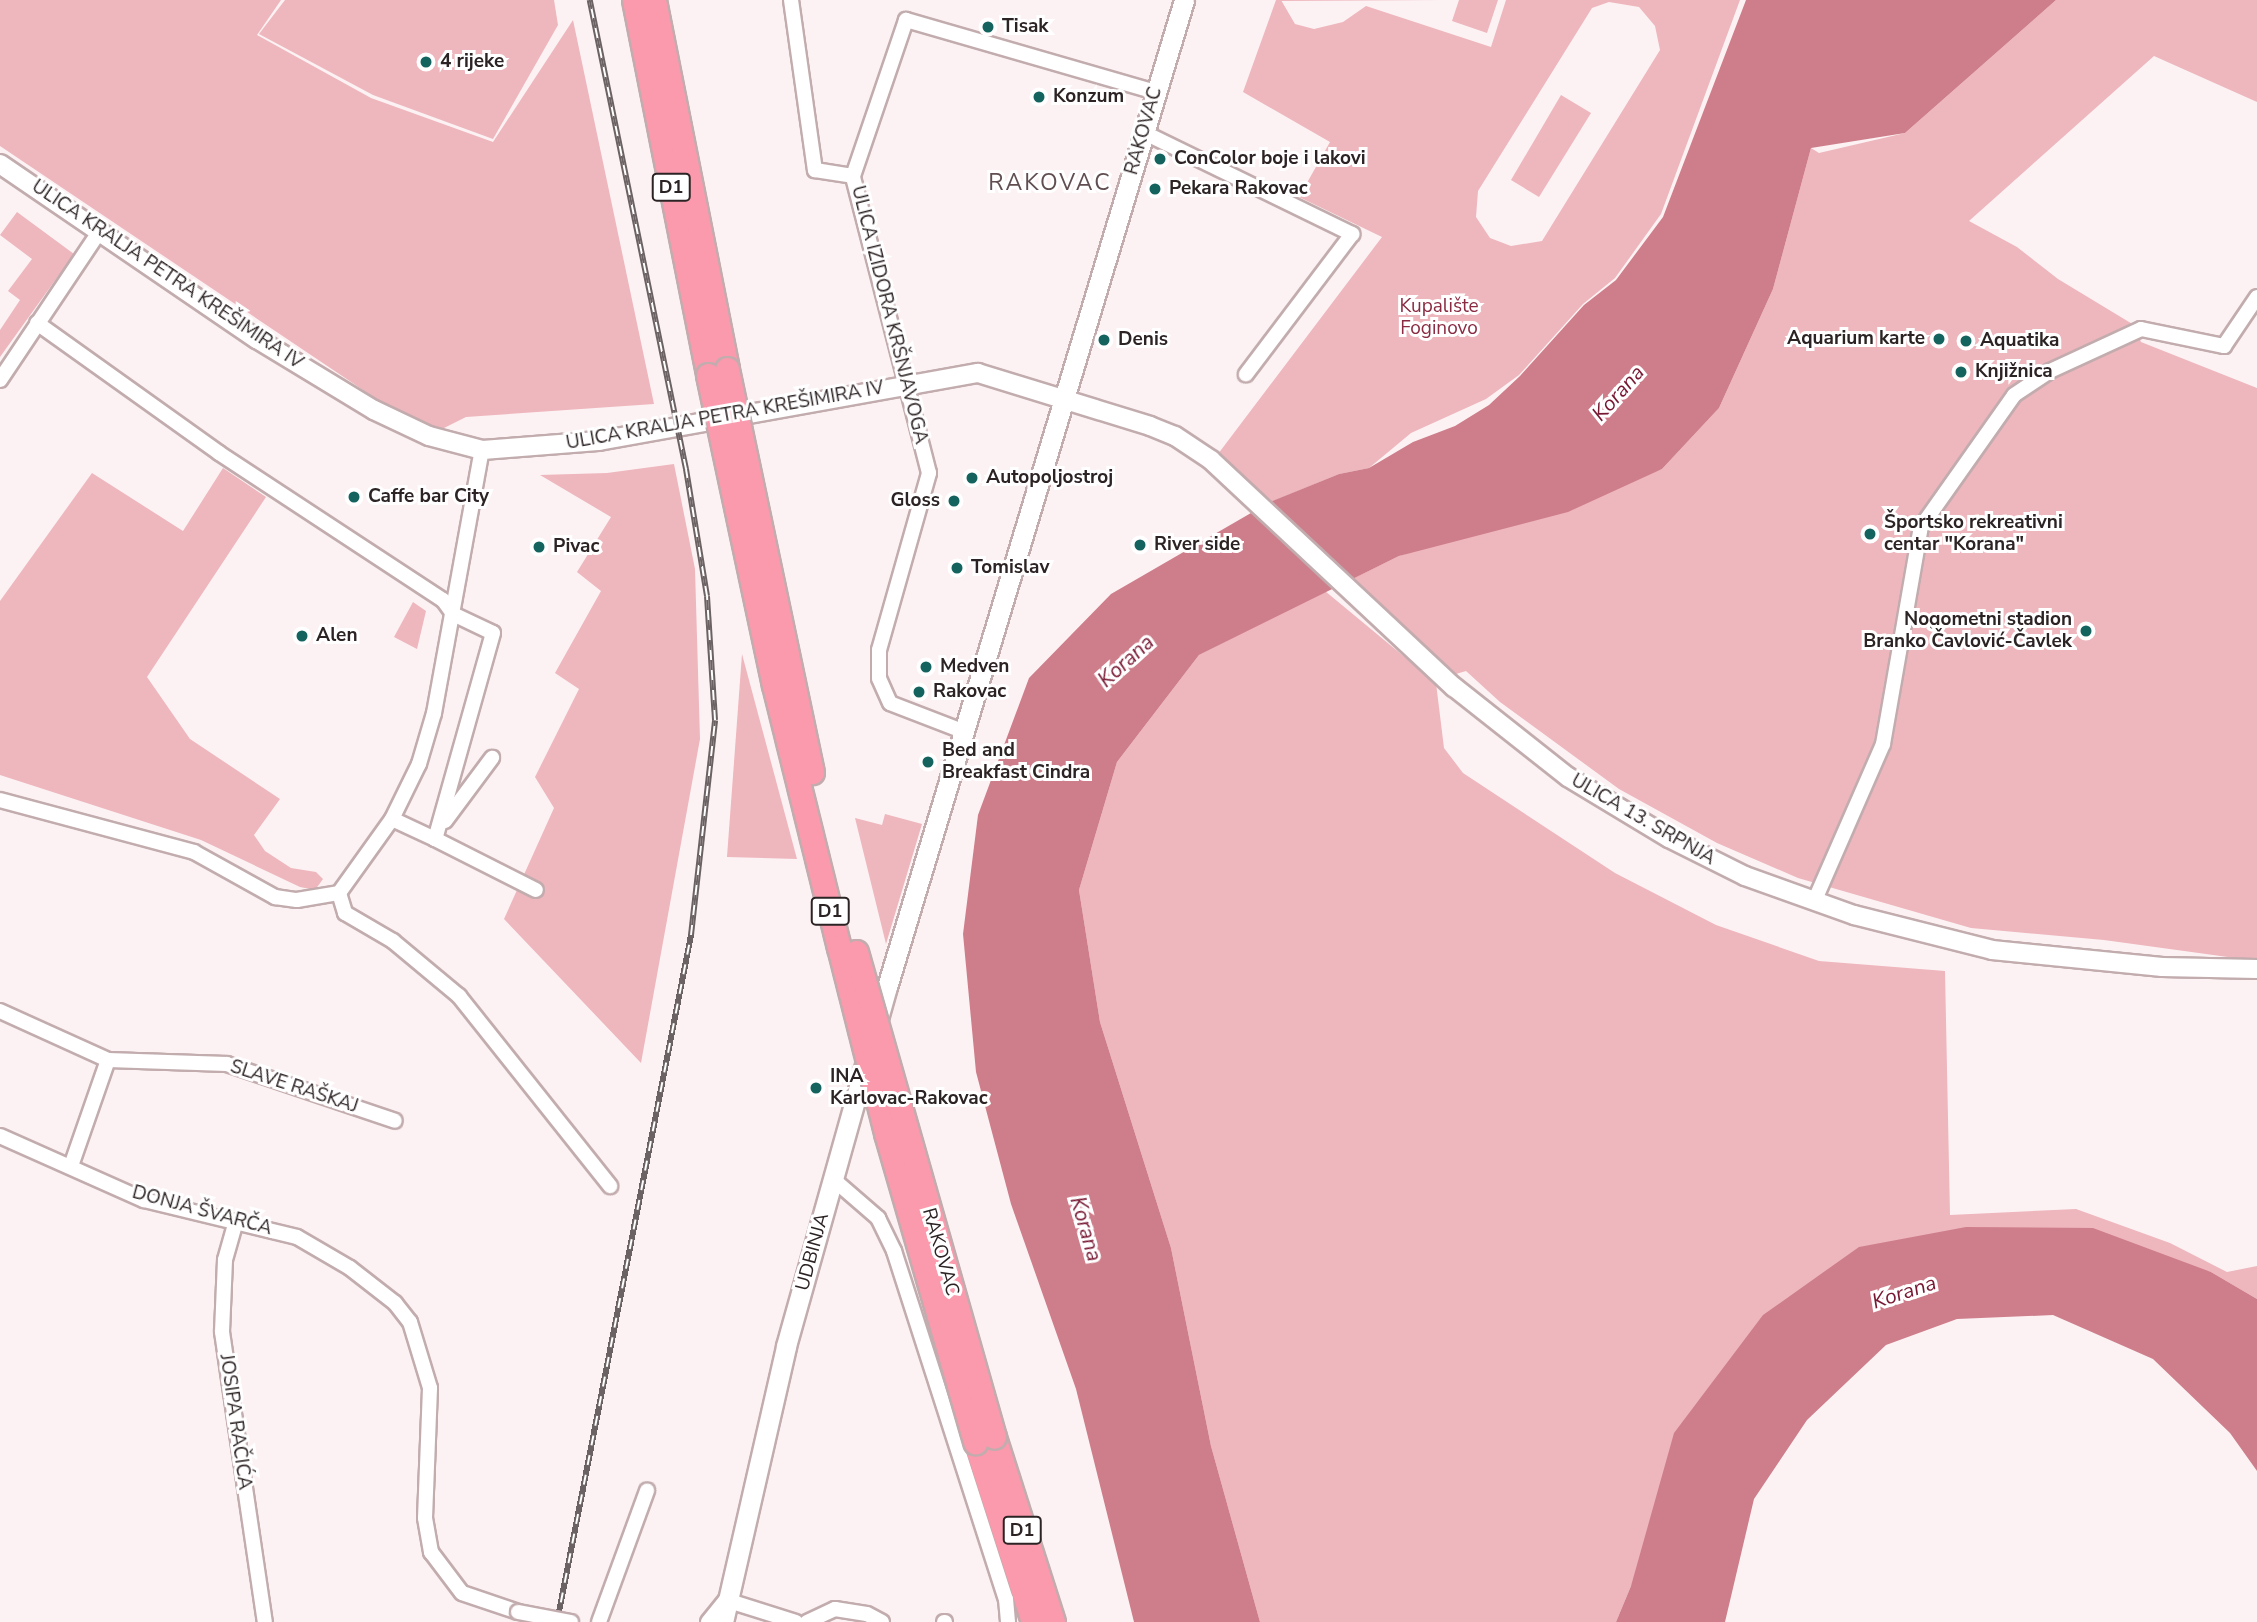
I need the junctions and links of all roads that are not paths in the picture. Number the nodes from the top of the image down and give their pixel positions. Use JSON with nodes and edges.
{"nodes":[{"id":1,"x":634,"y":0,"type":"edge"},
{"id":2,"x":654,"y":0,"type":"edge"},
{"id":3,"x":791,"y":0,"type":"edge"},
{"id":4,"x":1184,"y":0,"type":"edge"},
{"id":5,"x":1155,"y":92,"type":"junction"},
{"id":6,"x":1143,"y":132,"type":"junction"},
{"id":7,"x":0,"y":163,"type":"edge"},
{"id":8,"x":853,"y":176,"type":"junction"},
{"id":9,"x":99,"y":232,"type":"junction"},
{"id":10,"x":2257,"y":297,"type":"edge"},
{"id":11,"x":37,"y":323,"type":"junction"},
{"id":12,"x":718,"y":372,"type":"junction"},
{"id":13,"x":1246,"y":374,"type":"dead end"},
{"id":14,"x":0,"y":380,"type":"edge"},
{"id":15,"x":906,"y":384,"type":"junction"},
{"id":16,"x":1065,"y":399,"type":"junction"},
{"id":17,"x":482,"y":450,"type":"junction"},
{"id":18,"x":453,"y":614,"type":"junction"},
{"id":19,"x":965,"y":732,"type":"junction"},
{"id":20,"x":492,"y":758,"type":"dead end"},
{"id":21,"x":0,"y":800,"type":"edge"},
{"id":22,"x":392,"y":819,"type":"junction"},
{"id":23,"x":437,"y":833,"type":"junction"},
{"id":24,"x":536,"y":890,"type":"dead end"},
{"id":25,"x":339,"y":894,"type":"junction"},
{"id":26,"x":1814,"y":902,"type":"junction"},
{"id":27,"x":2257,"y":969,"type":"edge"},
{"id":28,"x":0,"y":1011,"type":"edge"},
{"id":29,"x":108,"y":1060,"type":"junction"},
{"id":30,"x":395,"y":1121,"type":"dead end"},
{"id":31,"x":0,"y":1136,"type":"edge"},
{"id":32,"x":71,"y":1167,"type":"junction"},
{"id":33,"x":832,"y":1179,"type":"junction"},
{"id":34,"x":610,"y":1186,"type":"dead end"},
{"id":35,"x":236,"y":1221,"type":"junction"},
{"id":36,"x":984,"y":1439,"type":"junction"},
{"id":37,"x":647,"y":1492,"type":"dead end"},
{"id":38,"x":726,"y":1600,"type":"junction"},
{"id":39,"x":265,"y":1622,"type":"edge"},
{"id":40,"x":571,"y":1622,"type":"edge"},
{"id":41,"x":599,"y":1622,"type":"edge"},
{"id":42,"x":708,"y":1622,"type":"edge"},
{"id":43,"x":723,"y":1622,"type":"edge"},
{"id":44,"x":796,"y":1622,"type":"edge"},
{"id":45,"x":807,"y":1622,"type":"edge"},
{"id":46,"x":882,"y":1622,"type":"edge"},
{"id":47,"x":1008,"y":1622,"type":"edge"},
{"id":48,"x":1032,"y":1622,"type":"edge"},
{"id":49,"x":1053,"y":1622,"type":"edge"}],
"edges":[{"from":1,"to":12,"type":"highway","number":"D1"},
{"from":2,"to":12,"type":"highway","number":"D1"},
{"from":3,"to":8,"type":"street"},
{"from":4,"to":5,"type":"main road","name":"RAKOVAC"},
{"from":5,"to":6,"type":"main road","name":"RAKOVAC"},
{"from":5,"to":8,"type":"street","name":"ULICA IZIDORA KRŠNJAVOGA"},
{"from":6,"to":13,"type":"street"},
{"from":6,"to":16,"type":"main road","name":"RAKOVAC"},
{"from":7,"to":9,"type":"street","name":"ULICA KRALJA PETRA KREŠIMIRA IV"},
{"from":8,"to":15,"type":"street","name":"ULICA IZIDORA KRŠNJAVOGA"},
{"from":9,"to":11,"type":"street"},
{"from":9,"to":17,"type":"street","name":"ULICA KRALJA PETRA KREŠIMIRA IV"},
{"from":10,"to":26,"type":"street"},
{"from":11,"to":14,"type":"street"},
{"from":11,"to":18,"type":"street"},
{"from":12,"to":36,"type":"highway","name":"RAKOVAC","number":"D1","bridge":true},
{"from":15,"to":16,"type":"street","name":"ULICA KRALJA PETRA KREŠIMIRA IV"},
{"from":15,"to":17,"type":"street","name":"ULICA KRALJA PETRA KREŠIMIRA IV"},
{"from":15,"to":19,"type":"street","name":"ULICA IZIDORA KRŠNJAVOGA"},
{"from":16,"to":19,"type":"main road","name":"RAKOVAC"},
{"from":16,"to":26,"type":"street","name":"ULICA 13. SRPNJA"},
{"from":17,"to":18,"type":"street"},
{"from":18,"to":22,"type":"street"},
{"from":18,"to":23,"type":"street"},
{"from":19,"to":33,"type":"main road","name":"RAKOVAC"},
{"from":20,"to":23,"type":"street"},
{"from":21,"to":25,"type":"street"},
{"from":22,"to":23,"type":"street"},
{"from":22,"to":25,"type":"street"},
{"from":23,"to":24,"type":"street"},
{"from":25,"to":34,"type":"street"},
{"from":26,"to":27,"type":"street","name":"ULICA 13. SRPNJA"},
{"from":28,"to":29,"type":"street","name":"SLAVE RAŠKAJ"},
{"from":29,"to":30,"type":"street","name":"SLAVE RAŠKAJ"},
{"from":29,"to":32,"type":"street"},
{"from":31,"to":32,"type":"street","name":"DONJA ŠVARČA"},
{"from":32,"to":35,"type":"street","name":"DONJA ŠVARČA"},
{"from":33,"to":38,"type":"main road","name":"UDBINJA"},
{"from":33,"to":47,"type":"street","name":"UDBINJA"},
{"from":35,"to":39,"type":"street","name":"JOSIPA RAČIĆA"},
{"from":35,"to":40,"type":"street","name":"DONJA ŠVARČA","bridge":true},
{"from":36,"to":48,"type":"highway","number":"D1"},
{"from":36,"to":49,"type":"highway","number":"D1"},
{"from":37,"to":41,"type":"street"},
{"from":38,"to":42,"type":"street","name":"UDBINJA"},
{"from":38,"to":43,"type":"main road","name":"UDBINJA"},
{"from":38,"to":44,"type":"street"},
{"from":45,"to":46,"type":"street"}]}
